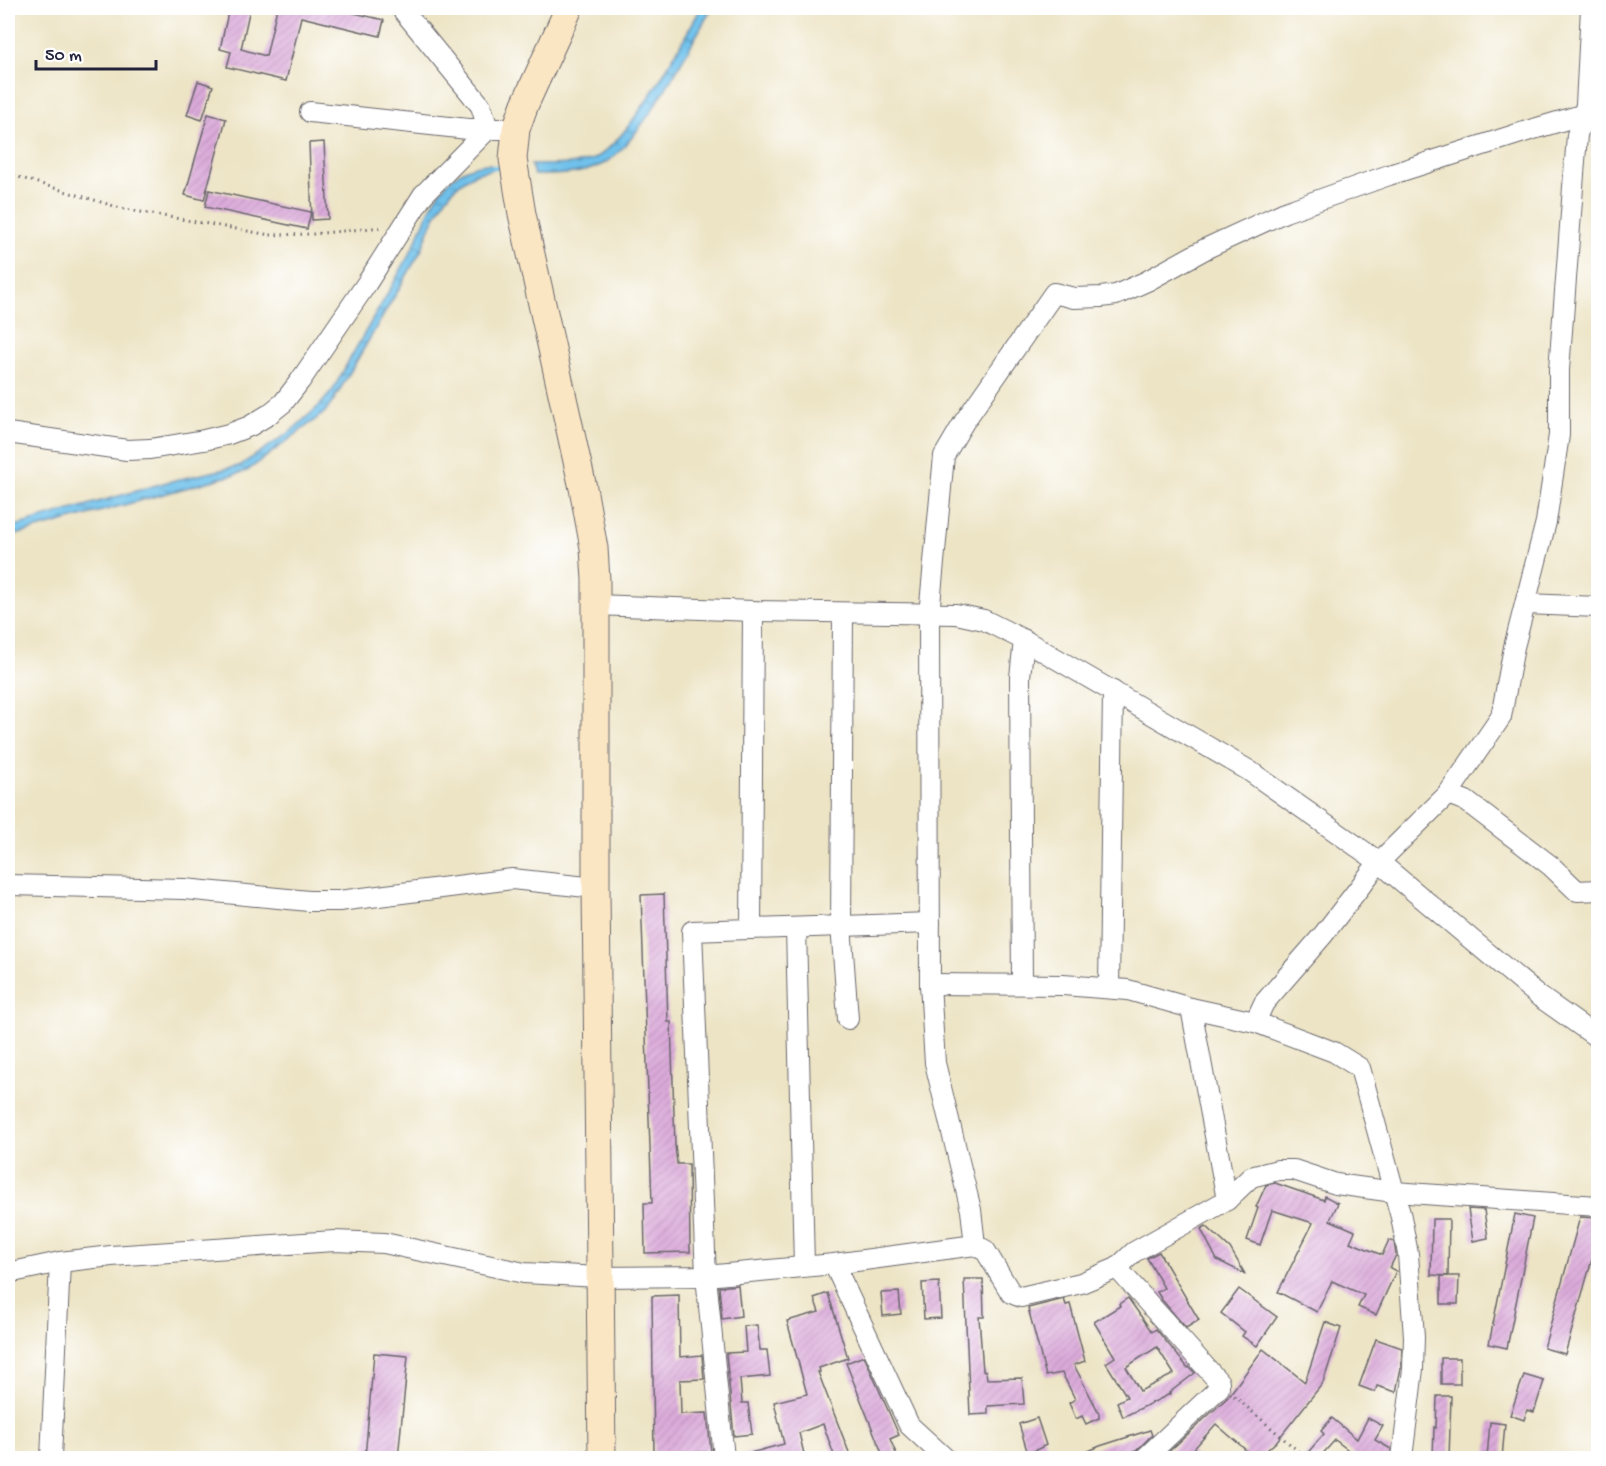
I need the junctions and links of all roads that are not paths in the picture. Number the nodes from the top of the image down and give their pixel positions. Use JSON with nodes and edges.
{"nodes":[{"id":1,"x":401,"y":8,"type":"edge"},
{"id":2,"x":568,"y":8,"type":"edge"},
{"id":3,"x":1591,"y":8,"type":"edge"},
{"id":4,"x":310,"y":112,"type":"dead end"},
{"id":5,"x":1591,"y":112,"type":"edge"},
{"id":6,"x":489,"y":129,"type":"junction"},
{"id":7,"x":516,"y":129,"type":"junction"},
{"id":8,"x":8,"y":432,"type":"edge"},
{"id":9,"x":1526,"y":604,"type":"junction"},
{"id":10,"x":596,"y":605,"type":"junction"},
{"id":11,"x":1599,"y":607,"type":"edge"},
{"id":12,"x":753,"y":611,"type":"junction"},
{"id":13,"x":843,"y":614,"type":"junction"},
{"id":14,"x":929,"y":615,"type":"junction"},
{"id":15,"x":1024,"y":640,"type":"junction"},
{"id":16,"x":1113,"y":691,"type":"junction"},
{"id":17,"x":1448,"y":794,"type":"junction"},
{"id":18,"x":1378,"y":862,"type":"junction"},
{"id":19,"x":8,"y":885,"type":"edge"},
{"id":20,"x":596,"y":888,"type":"junction"},
{"id":21,"x":1599,"y":890,"type":"edge"},
{"id":22,"x":930,"y":923,"type":"junction"},
{"id":23,"x":841,"y":925,"type":"junction"},
{"id":24,"x":796,"y":928,"type":"junction"},
{"id":25,"x":751,"y":929,"type":"junction"},
{"id":26,"x":930,"y":984,"type":"junction"},
{"id":27,"x":1022,"y":984,"type":"junction"},
{"id":28,"x":1109,"y":988,"type":"junction"},
{"id":29,"x":1191,"y":1008,"type":"junction"},
{"id":30,"x":848,"y":1019,"type":"dead end"},
{"id":31,"x":1255,"y":1022,"type":"junction"},
{"id":32,"x":1599,"y":1038,"type":"edge"},
{"id":33,"x":1394,"y":1192,"type":"junction"},
{"id":34,"x":1227,"y":1200,"type":"junction"},
{"id":35,"x":1599,"y":1206,"type":"edge"},
{"id":36,"x":975,"y":1245,"type":"junction"},
{"id":37,"x":60,"y":1262,"type":"junction"},
{"id":38,"x":834,"y":1264,"type":"junction"},
{"id":39,"x":804,"y":1266,"type":"junction"},
{"id":40,"x":1117,"y":1268,"type":"junction"},
{"id":41,"x":8,"y":1273,"type":"edge"},
{"id":42,"x":706,"y":1276,"type":"junction"},
{"id":43,"x":599,"y":1277,"type":"junction"},
{"id":44,"x":51,"y":1458,"type":"edge"},
{"id":45,"x":602,"y":1458,"type":"edge"},
{"id":46,"x":724,"y":1458,"type":"edge"},
{"id":47,"x":945,"y":1458,"type":"edge"},
{"id":48,"x":1145,"y":1458,"type":"edge"},
{"id":49,"x":1402,"y":1458,"type":"edge"}],
"edges":[{"from":1,"to":6,"type":"street"},
{"from":2,"to":7,"type":"street"},
{"from":3,"to":5,"type":"street"},
{"from":4,"to":6,"type":"street"},
{"from":5,"to":9,"type":"street"},
{"from":5,"to":14,"type":"street"},
{"from":6,"to":7,"type":"street"},
{"from":6,"to":8,"type":"street"},
{"from":7,"to":10,"type":"street"},
{"from":9,"to":11,"type":"street"},
{"from":9,"to":17,"type":"street"},
{"from":10,"to":12,"type":"street"},
{"from":10,"to":20,"type":"street"},
{"from":12,"to":13,"type":"street"},
{"from":12,"to":25,"type":"street"},
{"from":13,"to":14,"type":"street"},
{"from":13,"to":23,"type":"street"},
{"from":14,"to":15,"type":"street"},
{"from":14,"to":22,"type":"street"},
{"from":15,"to":16,"type":"street"},
{"from":15,"to":27,"type":"street"},
{"from":16,"to":18,"type":"street"},
{"from":16,"to":28,"type":"street"},
{"from":17,"to":18,"type":"street"},
{"from":17,"to":21,"type":"street"},
{"from":18,"to":31,"type":"street"},
{"from":18,"to":32,"type":"street"},
{"from":19,"to":20,"type":"street"},
{"from":20,"to":43,"type":"street"},
{"from":22,"to":23,"type":"street"},
{"from":22,"to":26,"type":"street"},
{"from":23,"to":24,"type":"street"},
{"from":23,"to":30,"type":"street"},
{"from":24,"to":25,"type":"street"},
{"from":24,"to":39,"type":"street"},
{"from":25,"to":42,"type":"street"},
{"from":26,"to":27,"type":"street"},
{"from":26,"to":36,"type":"street"},
{"from":27,"to":28,"type":"street"},
{"from":28,"to":29,"type":"street"},
{"from":29,"to":31,"type":"street"},
{"from":29,"to":34,"type":"street"},
{"from":31,"to":33,"type":"street"},
{"from":33,"to":34,"type":"street"},
{"from":33,"to":35,"type":"street"},
{"from":33,"to":49,"type":"street"},
{"from":34,"to":40,"type":"street"},
{"from":36,"to":38,"type":"street"},
{"from":36,"to":40,"type":"street"},
{"from":37,"to":41,"type":"street"},
{"from":37,"to":43,"type":"street"},
{"from":37,"to":44,"type":"street"},
{"from":38,"to":39,"type":"street"},
{"from":38,"to":47,"type":"street"},
{"from":39,"to":42,"type":"street"},
{"from":40,"to":48,"type":"street"},
{"from":42,"to":43,"type":"street"},
{"from":42,"to":46,"type":"street"},
{"from":43,"to":45,"type":"street"}]}
